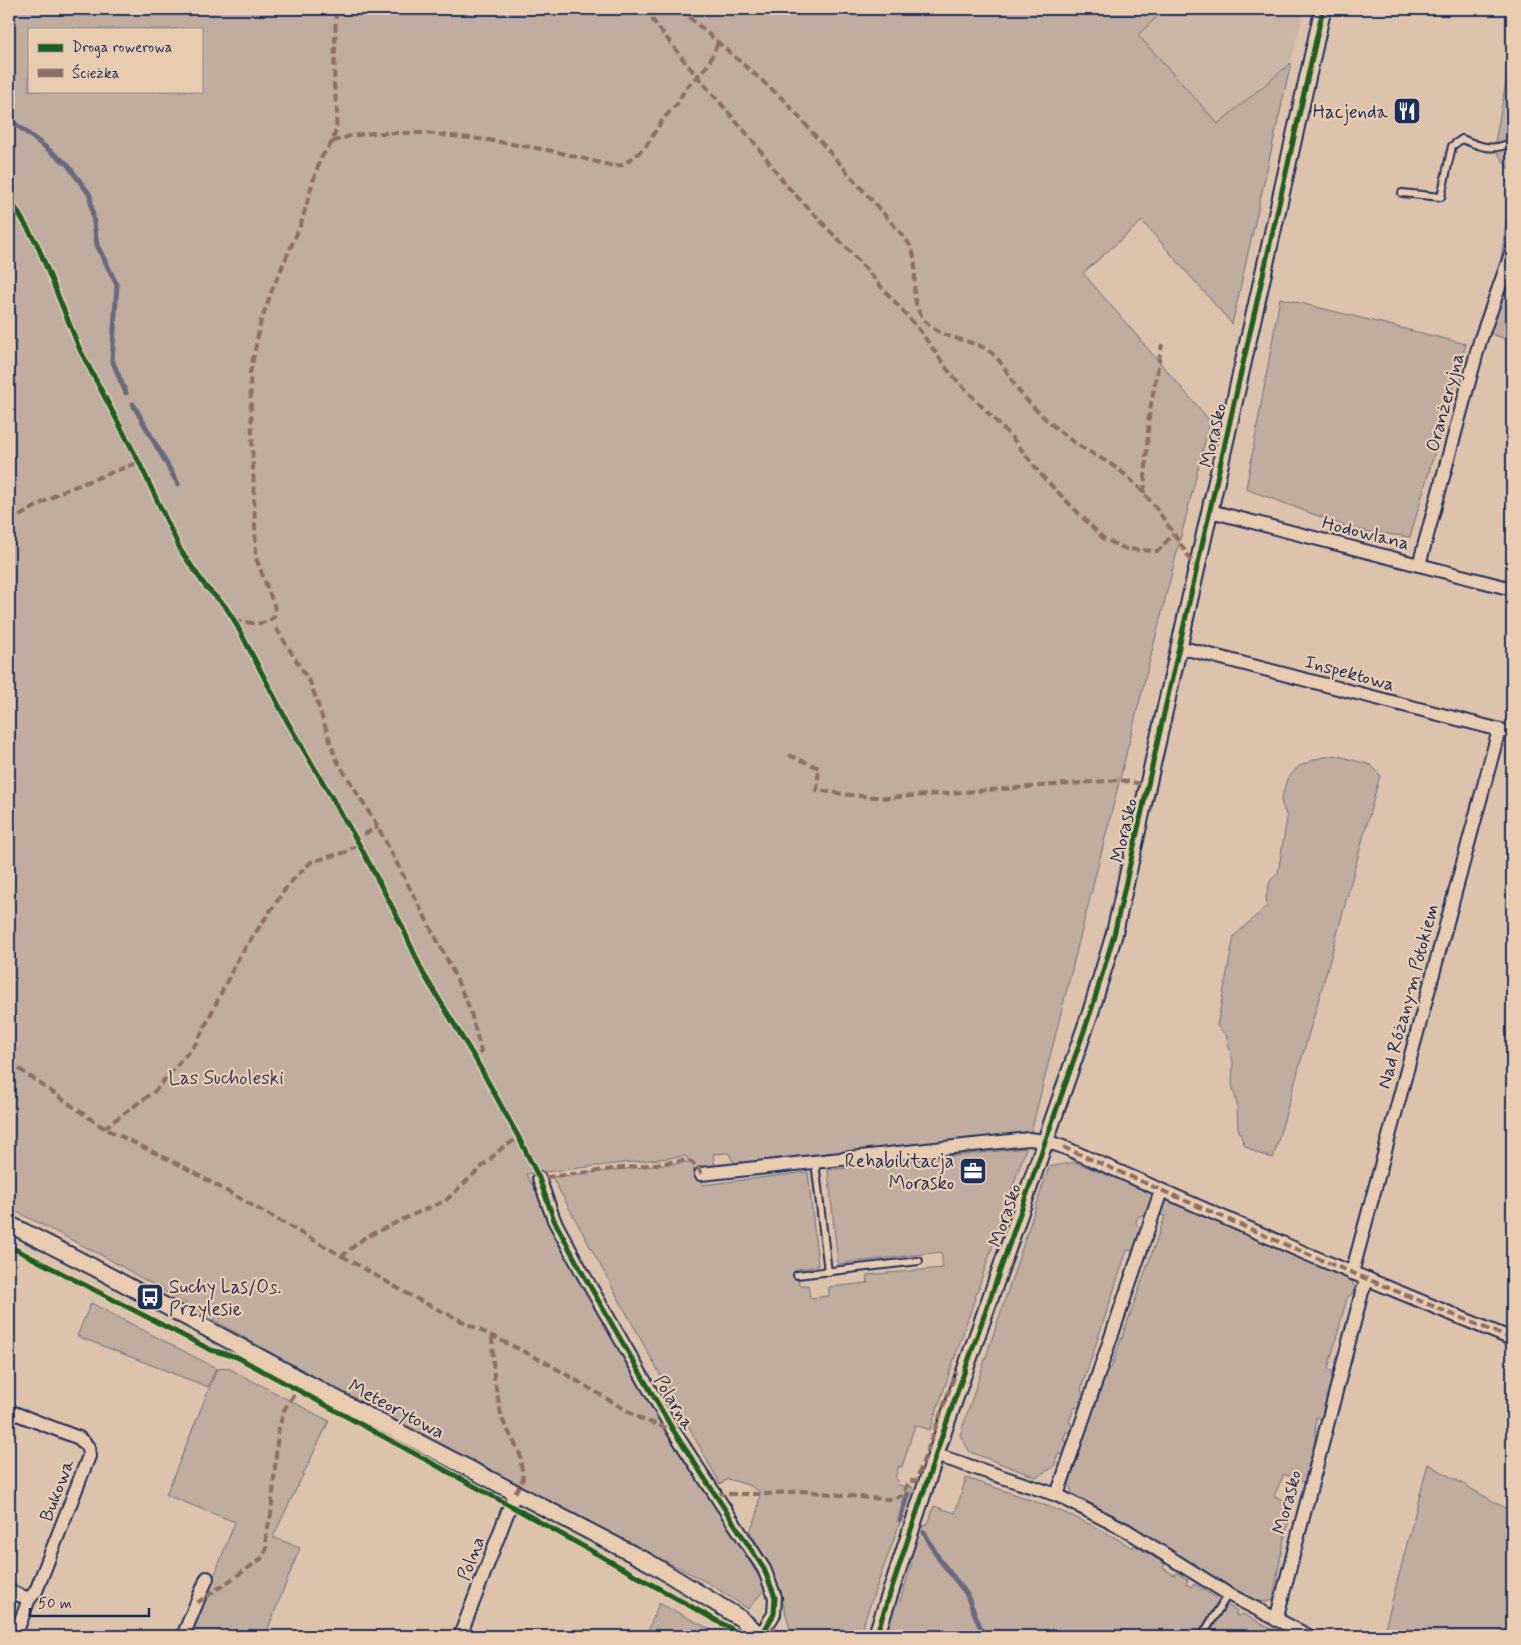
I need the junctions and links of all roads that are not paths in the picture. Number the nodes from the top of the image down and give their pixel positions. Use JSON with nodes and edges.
{"nodes":[{"id":1,"x":1323,"y":9,"type":"edge"},
{"id":2,"x":1512,"y":142,"type":"edge"},
{"id":3,"x":1402,"y":194,"type":"dead end"},
{"id":4,"x":1512,"y":251,"type":"edge"},
{"id":5,"x":1210,"y":511,"type":"junction"},
{"id":6,"x":1419,"y":565,"type":"junction"},
{"id":7,"x":1512,"y":589,"type":"edge"},
{"id":8,"x":1179,"y":647,"type":"junction"},
{"id":9,"x":1499,"y":730,"type":"junction"},
{"id":10,"x":1512,"y":734,"type":"edge"},
{"id":11,"x":1046,"y":1141,"type":"junction"},
{"id":12,"x":815,"y":1162,"type":"junction"},
{"id":13,"x":701,"y":1174,"type":"dead end"},
{"id":14,"x":539,"y":1178,"type":"dead end"},
{"id":15,"x":1161,"y":1191,"type":"junction"},
{"id":16,"x":9,"y":1224,"type":"edge"},
{"id":17,"x":919,"y":1261,"type":"dead end"},
{"id":18,"x":828,"y":1272,"type":"junction"},
{"id":19,"x":1352,"y":1273,"type":"junction"},
{"id":20,"x":798,"y":1275,"type":"dead end"},
{"id":21,"x":1368,"y":1279,"type":"junction"},
{"id":22,"x":1512,"y":1339,"type":"edge"},
{"id":23,"x":9,"y":1411,"type":"edge"},
{"id":24,"x":936,"y":1455,"type":"junction"},
{"id":25,"x":515,"y":1493,"type":"junction"},
{"id":26,"x":1057,"y":1495,"type":"junction"},
{"id":27,"x":207,"y":1578,"type":"dead end"},
{"id":28,"x":9,"y":1591,"type":"edge"},
{"id":29,"x":1228,"y":1594,"type":"junction"},
{"id":30,"x":29,"y":1599,"type":"junction"},
{"id":31,"x":1276,"y":1620,"type":"junction"},
{"id":32,"x":15,"y":1636,"type":"edge"},
{"id":33,"x":184,"y":1636,"type":"edge"},
{"id":34,"x":460,"y":1636,"type":"edge"},
{"id":35,"x":761,"y":1636,"type":"edge"},
{"id":36,"x":876,"y":1636,"type":"edge"},
{"id":37,"x":1202,"y":1636,"type":"edge"},
{"id":38,"x":1309,"y":1636,"type":"edge"}],
"edges":[{"from":1,"to":5,"type":"street","name":"Morasko"},
{"from":2,"to":3,"type":"lane"},
{"from":4,"to":6,"type":"street","name":"Oranżeryjna"},
{"from":5,"to":6,"type":"street","name":"Hodowlana"},
{"from":5,"to":8,"type":"street","name":"Morasko"},
{"from":6,"to":7,"type":"street","name":"Hodowlana"},
{"from":8,"to":9,"type":"street","name":"Inspektowa"},
{"from":8,"to":11,"type":"street","name":"Morasko"},
{"from":9,"to":10,"type":"street","name":"Inspektowa"},
{"from":9,"to":19,"type":"street","name":"Nad Różanym Potokiem"},
{"from":11,"to":12,"type":"street"},
{"from":11,"to":15,"type":"street"},
{"from":11,"to":24,"type":"street","name":"Morasko"},
{"from":12,"to":13,"type":"street"},
{"from":12,"to":18,"type":"lane"},
{"from":14,"to":35,"type":"street","name":"Polarna"},
{"from":15,"to":19,"type":"street"},
{"from":15,"to":26,"type":"street"},
{"from":16,"to":25,"type":"street","name":"Meteorytowa"},
{"from":17,"to":18,"type":"lane"},
{"from":18,"to":20,"type":"lane"},
{"from":19,"to":21,"type":"street"},
{"from":21,"to":22,"type":"street"},
{"from":21,"to":31,"type":"street","name":"Morasko"},
{"from":23,"to":30,"type":"street","name":"Bukowa"},
{"from":24,"to":26,"type":"street"},
{"from":24,"to":36,"type":"street","name":"Morasko"},
{"from":25,"to":34,"type":"street","name":"Polna"},
{"from":25,"to":35,"type":"street","name":"Meteorytowa"},
{"from":26,"to":29,"type":"street"},
{"from":27,"to":33,"type":"street"},
{"from":28,"to":30,"type":"street"},
{"from":29,"to":31,"type":"street"},
{"from":29,"to":37,"type":"lane"},
{"from":30,"to":32,"type":"street"},
{"from":31,"to":38,"type":"street"}]}
